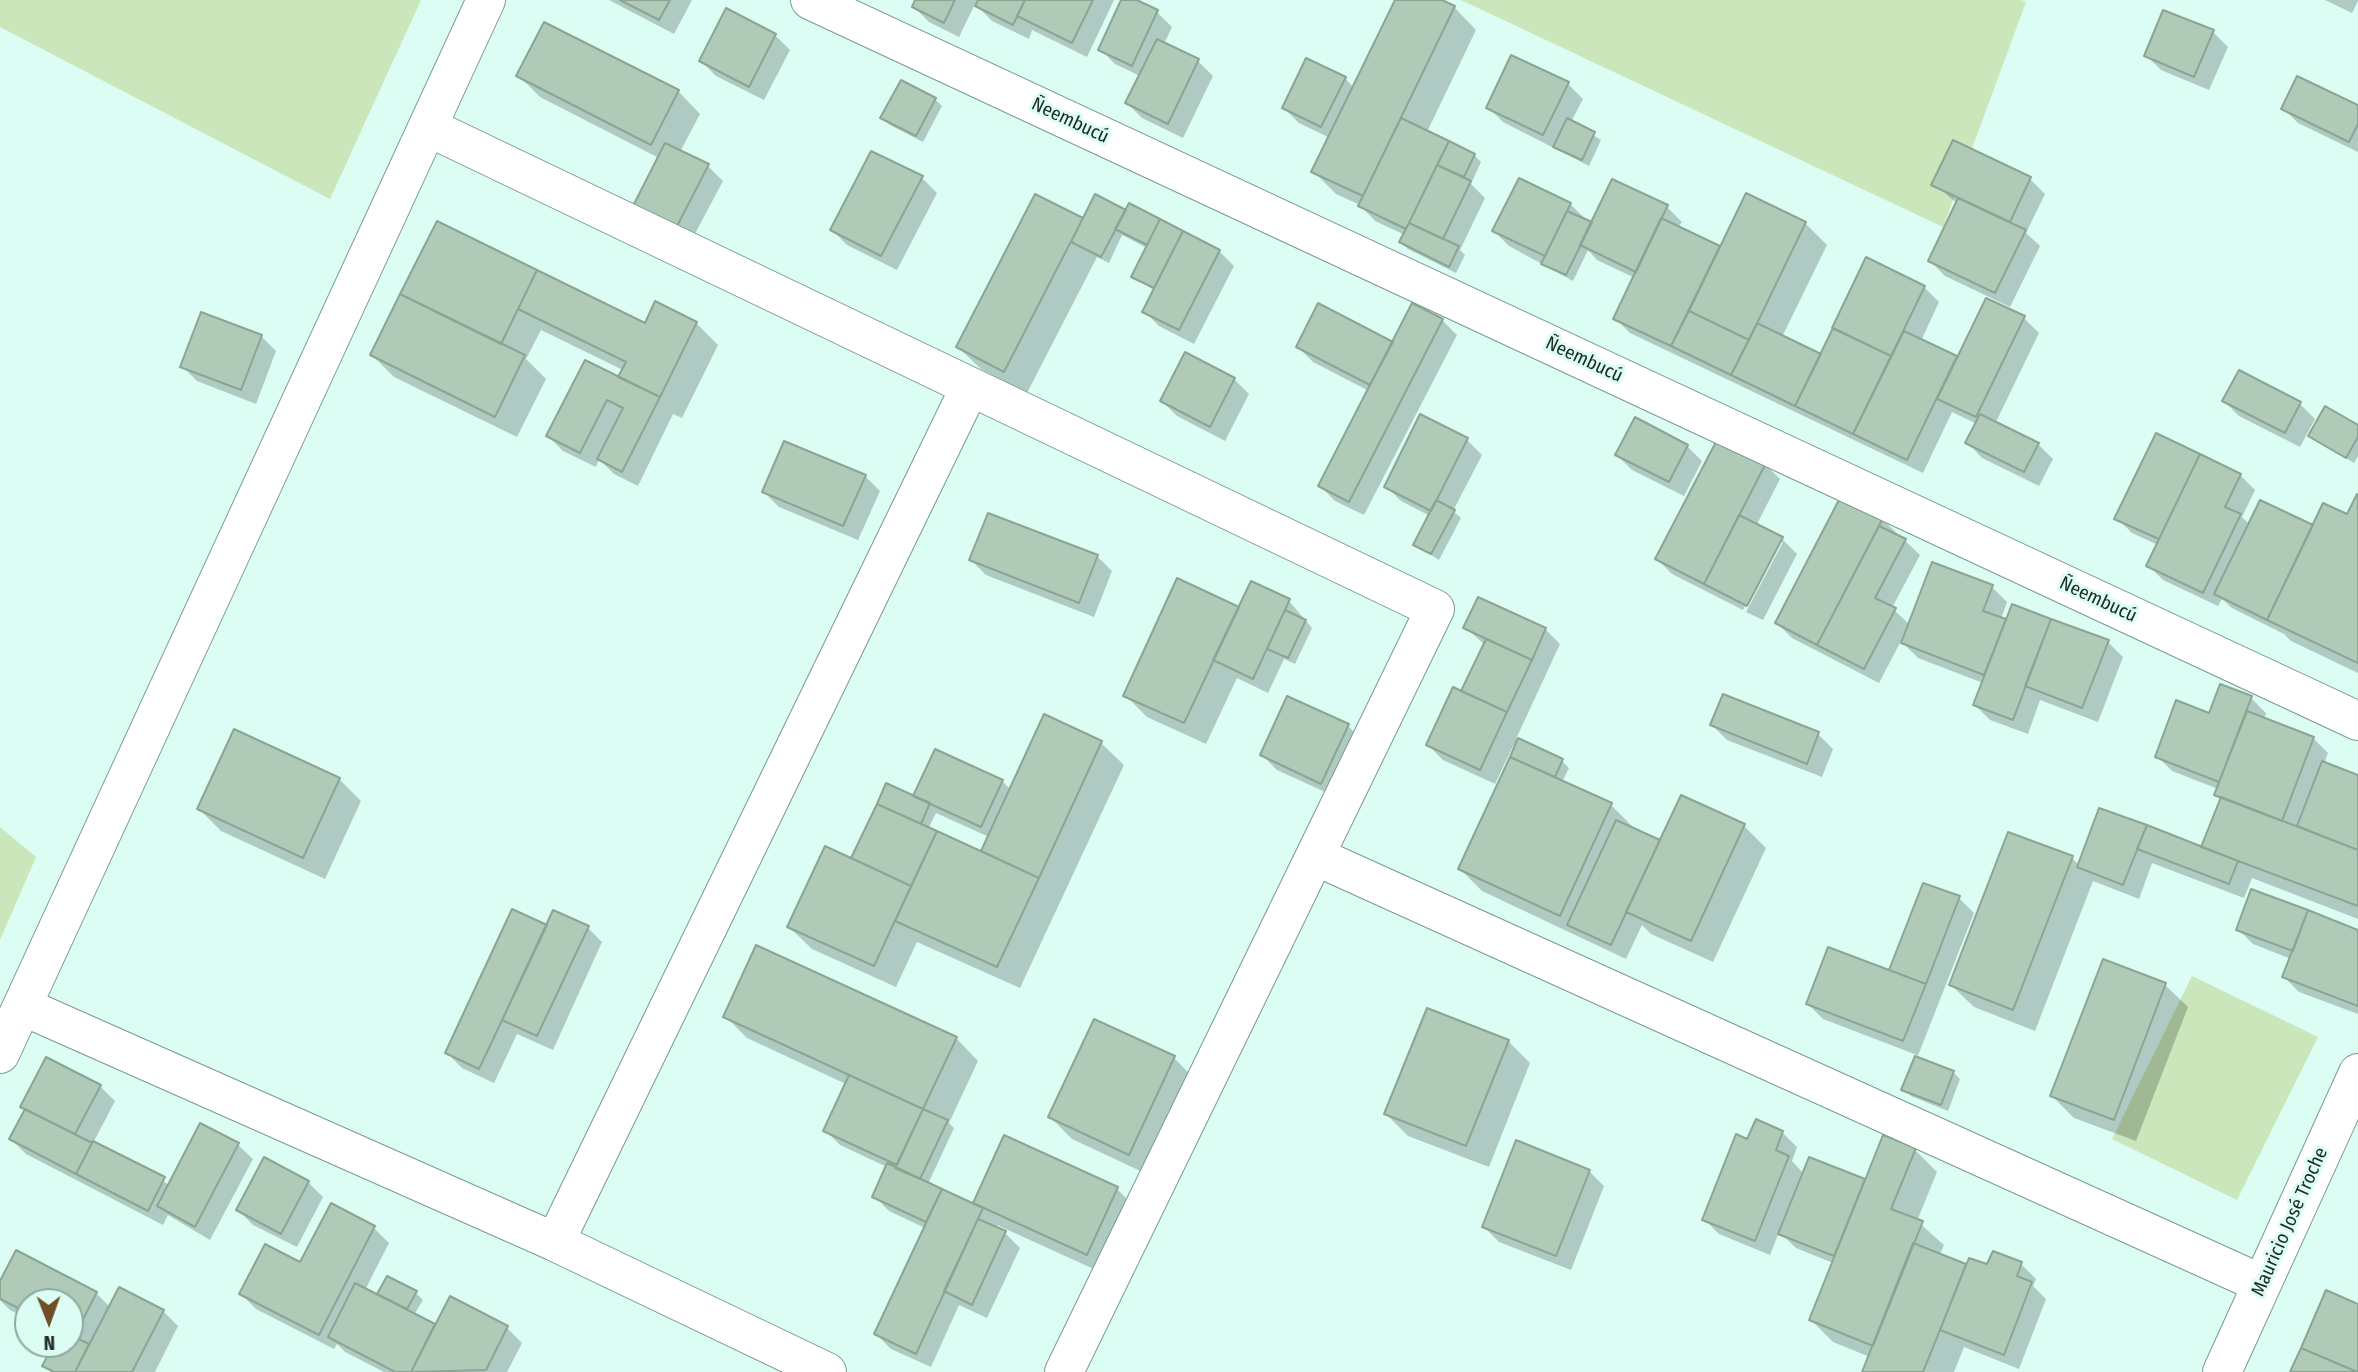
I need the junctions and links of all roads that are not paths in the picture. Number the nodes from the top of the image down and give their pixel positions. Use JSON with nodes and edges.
{"nodes":[{"id":1,"x":486,"y":0,"type":"edge"},
{"id":2,"x":810,"y":0,"type":"edge"},
{"id":3,"x":428,"y":127,"type":"junction"},
{"id":4,"x":970,"y":387,"type":"junction"},
{"id":5,"x":2358,"y":721,"type":"edge"},
{"id":6,"x":1315,"y":856,"type":"junction"},
{"id":7,"x":22,"y":1006,"type":"junction"},
{"id":8,"x":0,"y":1054,"type":"edge"},
{"id":9,"x":2358,"y":1073,"type":"edge"},
{"id":10,"x":555,"y":1242,"type":"junction"},
{"id":11,"x":2262,"y":1284,"type":"junction"},
{"id":12,"x":827,"y":1372,"type":"edge"},
{"id":13,"x":1063,"y":1372,"type":"edge"},
{"id":14,"x":2222,"y":1372,"type":"edge"}],
"edges":[{"from":1,"to":3,"type":"street"},
{"from":2,"to":5,"type":"street","name":"Ñeembucú"},
{"from":3,"to":4,"type":"street"},
{"from":3,"to":7,"type":"street"},
{"from":4,"to":6,"type":"street"},
{"from":4,"to":10,"type":"street"},
{"from":6,"to":11,"type":"street"},
{"from":6,"to":13,"type":"street"},
{"from":7,"to":8,"type":"street"},
{"from":7,"to":10,"type":"street"},
{"from":9,"to":11,"type":"street","name":"Mauricio José Troche"},
{"from":10,"to":12,"type":"street"},
{"from":11,"to":14,"type":"street","name":"Mauricio José Troche"}]}
